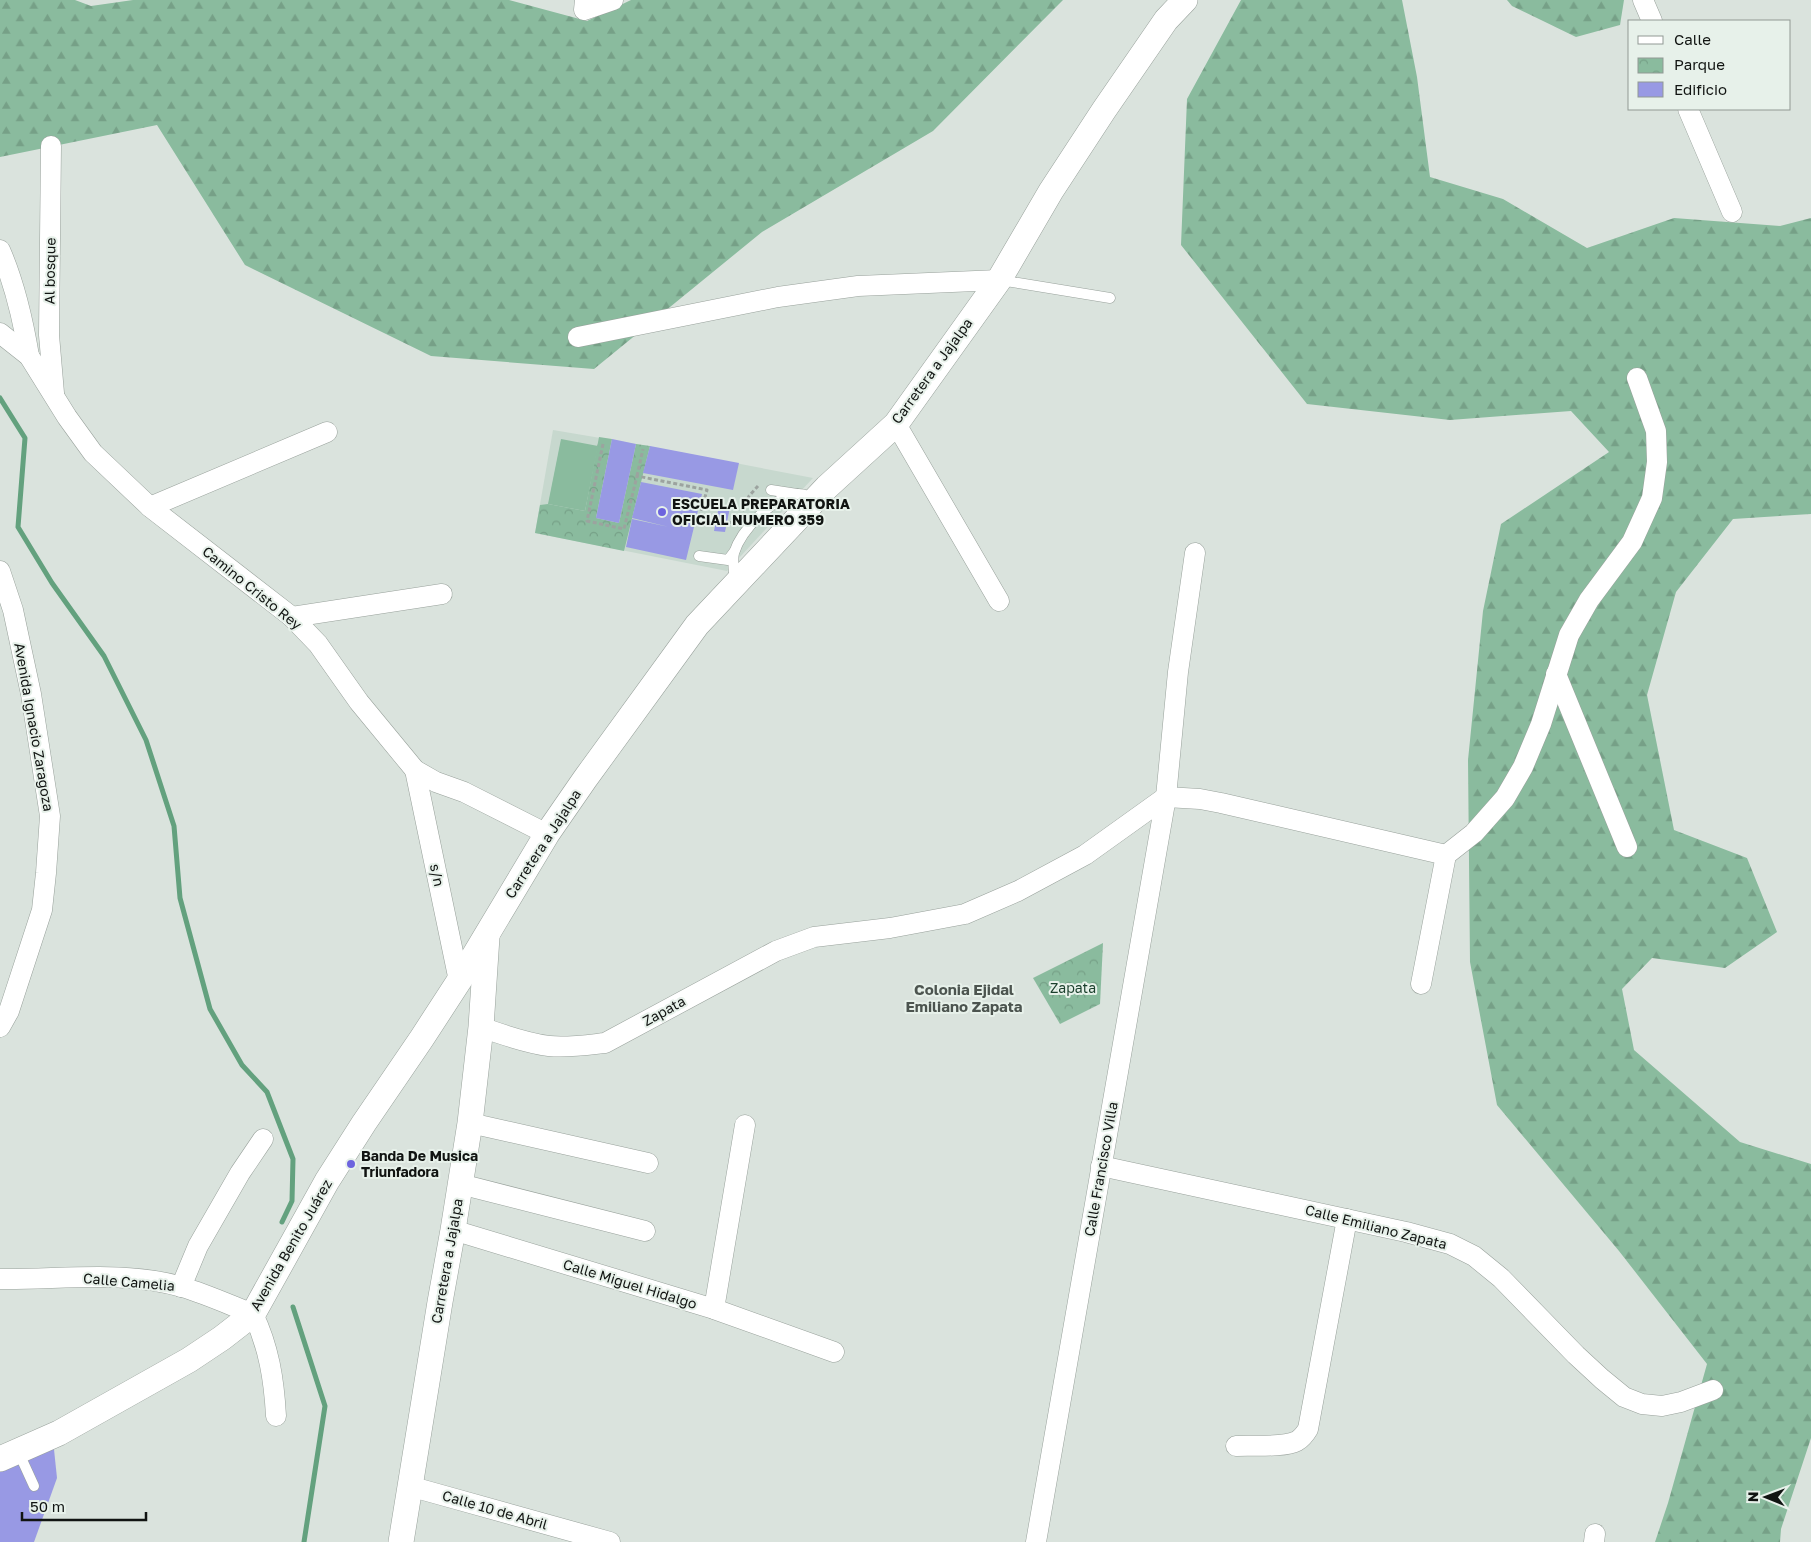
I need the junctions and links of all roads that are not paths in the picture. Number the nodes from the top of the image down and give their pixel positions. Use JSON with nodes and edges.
{"nodes":[{"id":1,"x":585,"y":0,"type":"edge"},
{"id":2,"x":612,"y":0,"type":"edge"},
{"id":3,"x":1185,"y":0,"type":"edge"},
{"id":4,"x":1642,"y":0,"type":"edge"},
{"id":5,"x":1652,"y":20,"type":"edge"},
{"id":6,"x":1688,"y":110,"type":"edge"},
{"id":7,"x":51,"y":146,"type":"dead end"},
{"id":8,"x":1732,"y":212,"type":"dead end"},
{"id":9,"x":0,"y":250,"type":"edge"},
{"id":10,"x":996,"y":283,"type":"junction"},
{"id":11,"x":1110,"y":298,"type":"dead end"},
{"id":12,"x":0,"y":333,"type":"edge"},
{"id":13,"x":578,"y":337,"type":"dead end"},
{"id":14,"x":29,"y":356,"type":"junction"},
{"id":15,"x":1638,"y":378,"type":"dead end"},
{"id":16,"x":54,"y":395,"type":"junction"},
{"id":17,"x":896,"y":424,"type":"junction"},
{"id":18,"x":327,"y":432,"type":"dead end"},
{"id":19,"x":771,"y":490,"type":"dead end"},
{"id":20,"x":807,"y":496,"type":"junction"},
{"id":21,"x":150,"y":507,"type":"junction"},
{"id":22,"x":734,"y":552,"type":"junction"},
{"id":23,"x":1195,"y":553,"type":"dead end"},
{"id":24,"x":699,"y":556,"type":"dead end"},
{"id":25,"x":0,"y":572,"type":"edge"},
{"id":26,"x":736,"y":585,"type":"junction"},
{"id":27,"x":442,"y":594,"type":"dead end"},
{"id":28,"x":998,"y":601,"type":"dead end"},
{"id":29,"x":292,"y":617,"type":"junction"},
{"id":30,"x":1556,"y":674,"type":"junction"},
{"id":31,"x":415,"y":770,"type":"junction"},
{"id":32,"x":1166,"y":797,"type":"junction"},
{"id":33,"x":547,"y":834,"type":"junction"},
{"id":34,"x":1627,"y":847,"type":"dead end"},
{"id":35,"x":1446,"y":855,"type":"junction"},
{"id":36,"x":488,"y":932,"type":"junction"},
{"id":37,"x":459,"y":981,"type":"junction"},
{"id":38,"x":1421,"y":984,"type":"dead end"},
{"id":39,"x":0,"y":1027,"type":"edge"},
{"id":40,"x":481,"y":1027,"type":"junction"},
{"id":41,"x":470,"y":1123,"type":"junction"},
{"id":42,"x":745,"y":1125,"type":"dead end"},
{"id":43,"x":263,"y":1139,"type":"dead end"},
{"id":44,"x":648,"y":1163,"type":"dead end"},
{"id":45,"x":1102,"y":1166,"type":"junction"},
{"id":46,"x":460,"y":1184,"type":"junction"},
{"id":47,"x":1347,"y":1219,"type":"junction"},
{"id":48,"x":454,"y":1230,"type":"junction"},
{"id":49,"x":645,"y":1231,"type":"dead end"},
{"id":50,"x":0,"y":1279,"type":"edge"},
{"id":51,"x":181,"y":1287,"type":"junction"},
{"id":52,"x":714,"y":1310,"type":"junction"},
{"id":53,"x":253,"y":1314,"type":"junction"},
{"id":54,"x":834,"y":1352,"type":"dead end"},
{"id":55,"x":1713,"y":1390,"type":"dead end"},
{"id":56,"x":276,"y":1416,"type":"dead end"},
{"id":57,"x":1236,"y":1446,"type":"dead end"},
{"id":58,"x":9,"y":1455,"type":"edge"},
{"id":59,"x":34,"y":1486,"type":"dead end"},
{"id":60,"x":409,"y":1486,"type":"junction"},
{"id":61,"x":598,"y":1540,"type":"edge"},
{"id":62,"x":401,"y":1542,"type":"edge"},
{"id":63,"x":1036,"y":1542,"type":"edge"}],
"edges":[{"from":1,"to":2,"type":"street"},
{"from":3,"to":10,"type":"street","name":"Carretera a Jajalpa"},
{"from":4,"to":5,"type":"street"},
{"from":6,"to":8,"type":"street"},
{"from":7,"to":16,"type":"street","name":"Al bosque"},
{"from":9,"to":14,"type":"street"},
{"from":10,"to":11,"type":"lane"},
{"from":10,"to":13,"type":"street"},
{"from":10,"to":17,"type":"street","name":"Carretera a Jajalpa"},
{"from":12,"to":14,"type":"street","name":"Camino Cristo Rey"},
{"from":14,"to":16,"type":"street","name":"Camino Cristo Rey"},
{"from":15,"to":30,"type":"street"},
{"from":16,"to":21,"type":"street","name":"Camino Cristo Rey"},
{"from":17,"to":20,"type":"street","name":"Carretera a Jajalpa"},
{"from":17,"to":28,"type":"street"},
{"from":18,"to":21,"type":"street"},
{"from":19,"to":20,"type":"lane"},
{"from":20,"to":22,"type":"lane"},
{"from":20,"to":26,"type":"street","name":"Carretera a Jajalpa"},
{"from":21,"to":29,"type":"street","name":"Camino Cristo Rey"},
{"from":22,"to":24,"type":"lane"},
{"from":22,"to":26,"type":"lane"},
{"from":23,"to":32,"type":"street","name":"Calle Francisco Villa"},
{"from":25,"to":39,"type":"street","name":"Avenida Ignacio Zaragoza"},
{"from":26,"to":33,"type":"street","name":"Carretera a Jajalpa"},
{"from":27,"to":29,"type":"street"},
{"from":29,"to":31,"type":"street","name":"Camino Cristo Rey"},
{"from":30,"to":34,"type":"street"},
{"from":30,"to":35,"type":"street"},
{"from":31,"to":33,"type":"street","name":"Camino Cristo Rey"},
{"from":31,"to":37,"type":"street","name":"s/n"},
{"from":32,"to":35,"type":"street"},
{"from":32,"to":40,"type":"street","name":"Zapata"},
{"from":32,"to":45,"type":"street","name":"Calle Francisco Villa"},
{"from":33,"to":36,"type":"street","name":"Carretera a Jajalpa"},
{"from":35,"to":38,"type":"street"},
{"from":36,"to":37,"type":"street","name":"Avenida Benito Juárez"},
{"from":36,"to":40,"type":"street","name":"Carretera a Jajalpa"},
{"from":37,"to":53,"type":"street","name":"Avenida Benito Juárez"},
{"from":40,"to":41,"type":"street","name":"Carretera a Jajalpa"},
{"from":41,"to":44,"type":"street"},
{"from":41,"to":46,"type":"street","name":"Carretera a Jajalpa"},
{"from":42,"to":52,"type":"street","name":"Calle Miguel Hidalgo"},
{"from":43,"to":51,"type":"street"},
{"from":45,"to":47,"type":"street","name":"Calle Emiliano Zapata"},
{"from":45,"to":63,"type":"street","name":"Calle Francisco Villa"},
{"from":46,"to":48,"type":"street","name":"Carretera a Jajalpa"},
{"from":46,"to":49,"type":"street"},
{"from":47,"to":55,"type":"street","name":"Calle Emiliano Zapata"},
{"from":47,"to":57,"type":"street"},
{"from":48,"to":52,"type":"street","name":"Calle Miguel Hidalgo"},
{"from":48,"to":60,"type":"street","name":"Carretera a Jajalpa"},
{"from":50,"to":51,"type":"street","name":"Calle Camelia"},
{"from":51,"to":53,"type":"street","name":"Calle Camelia"},
{"from":52,"to":54,"type":"street"},
{"from":53,"to":56,"type":"street"},
{"from":53,"to":58,"type":"street","name":"Avenida Benito Juárez"},
{"from":58,"to":59,"type":"lane"},
{"from":60,"to":61,"type":"street","name":"Calle 10 de Abril"},
{"from":60,"to":62,"type":"street","name":"Carretera a Jajalpa"}]}
